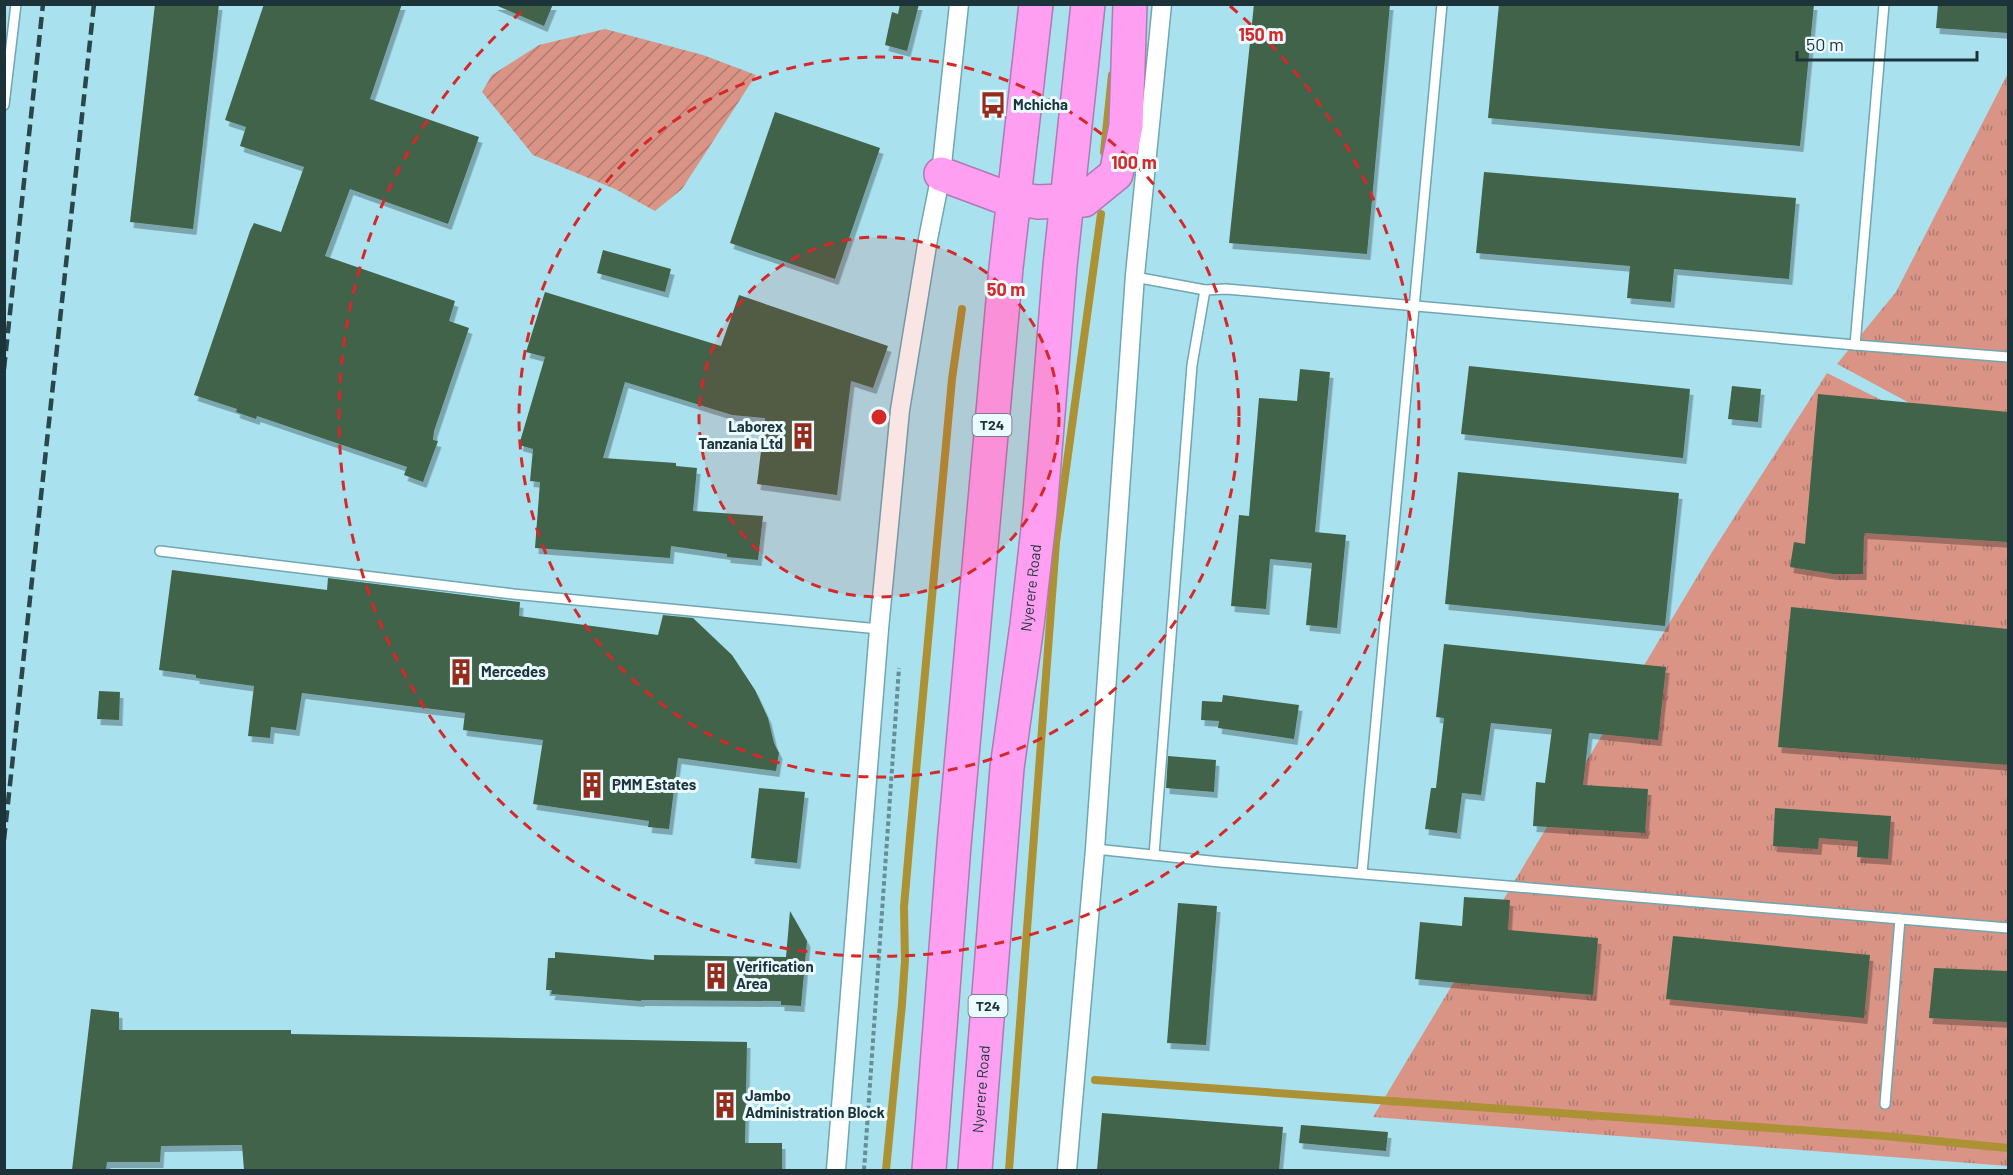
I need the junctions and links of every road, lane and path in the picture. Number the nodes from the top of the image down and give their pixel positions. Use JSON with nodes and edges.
{"nodes":[{"id":1,"x":16,"y":4,"type":"edge"},
{"id":2,"x":959,"y":4,"type":"edge"},
{"id":3,"x":1036,"y":4,"type":"edge"},
{"id":4,"x":1088,"y":4,"type":"edge"},
{"id":5,"x":1130,"y":4,"type":"edge"},
{"id":6,"x":1162,"y":4,"type":"edge"},
{"id":7,"x":1442,"y":4,"type":"edge"},
{"id":8,"x":1884,"y":4,"type":"edge"},
{"id":9,"x":4,"y":105,"type":"edge"},
{"id":10,"x":941,"y":174,"type":"junction"},
{"id":11,"x":1014,"y":197,"type":"junction"},
{"id":12,"x":1067,"y":201,"type":"junction"},
{"id":13,"x":1135,"y":277,"type":"junction"},
{"id":14,"x":1205,"y":290,"type":"junction"},
{"id":15,"x":1414,"y":306,"type":"junction"},
{"id":16,"x":1855,"y":345,"type":"junction"},
{"id":17,"x":2008,"y":357,"type":"edge"},
{"id":18,"x":160,"y":551,"type":"dead end"},
{"id":19,"x":879,"y":629,"type":"junction"},
{"id":20,"x":899,"y":667,"type":"dead end"},
{"id":21,"x":1095,"y":849,"type":"junction"},
{"id":22,"x":1154,"y":855,"type":"junction"},
{"id":23,"x":1362,"y":873,"type":"junction"},
{"id":24,"x":1900,"y":919,"type":"junction"},
{"id":25,"x":2008,"y":928,"type":"edge"},
{"id":26,"x":1885,"y":1104,"type":"dead end"},
{"id":27,"x":836,"y":1170,"type":"edge"},
{"id":28,"x":864,"y":1170,"type":"edge"},
{"id":29,"x":929,"y":1170,"type":"edge"},
{"id":30,"x":975,"y":1170,"type":"edge"},
{"id":31,"x":1067,"y":1170,"type":"edge"}],
"edges":[{"from":1,"to":9,"type":"lane"},
{"from":2,"to":10,"type":"street"},
{"from":3,"to":11,"type":"highway","number":"T24"},
{"from":4,"to":12,"type":"highway","name":"Nyerere Road","number":"T24"},
{"from":5,"to":12,"type":"highway"},
{"from":6,"to":13,"type":"street"},
{"from":7,"to":15,"type":"lane"},
{"from":8,"to":16,"type":"lane"},
{"from":10,"to":11,"type":"highway"},
{"from":10,"to":19,"type":"street"},
{"from":11,"to":12,"type":"highway"},
{"from":11,"to":29,"type":"highway","number":"T24"},
{"from":12,"to":30,"type":"highway","name":"Nyerere Road","number":"T24"},
{"from":13,"to":14,"type":"lane"},
{"from":13,"to":21,"type":"street"},
{"from":14,"to":15,"type":"lane"},
{"from":14,"to":22,"type":"lane"},
{"from":15,"to":16,"type":"lane"},
{"from":15,"to":23,"type":"lane"},
{"from":16,"to":17,"type":"lane"},
{"from":18,"to":19,"type":"lane"},
{"from":19,"to":27,"type":"street"},
{"from":20,"to":28,"type":"path"},
{"from":21,"to":22,"type":"lane"},
{"from":21,"to":31,"type":"street"},
{"from":22,"to":23,"type":"lane"},
{"from":23,"to":24,"type":"lane"},
{"from":24,"to":25,"type":"lane"},
{"from":24,"to":26,"type":"lane"}]}
